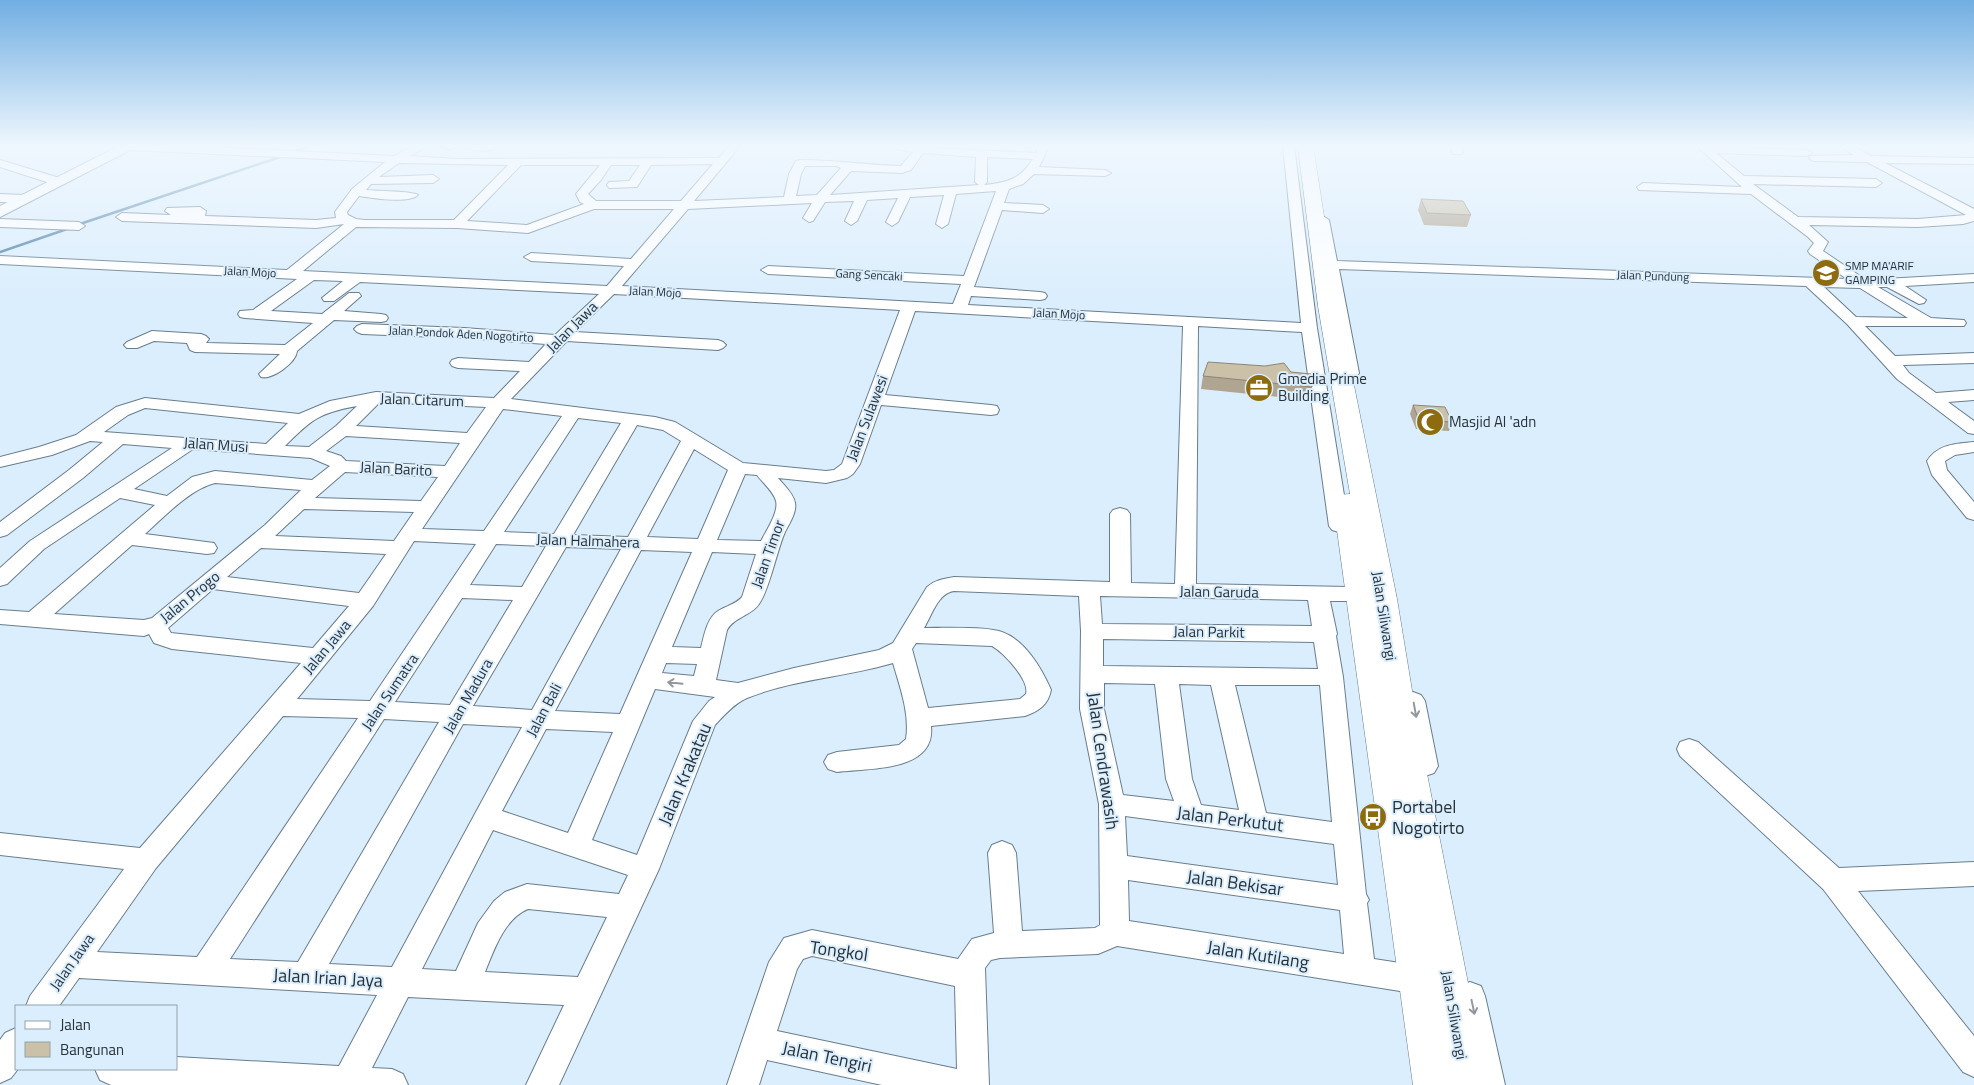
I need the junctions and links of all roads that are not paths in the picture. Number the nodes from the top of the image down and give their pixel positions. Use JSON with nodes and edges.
{"nodes":[{"id":1,"x":30,"y":197,"type":"edge"},
{"id":2,"x":353,"y":197,"type":"edge"},
{"id":3,"x":484,"y":197,"type":"edge"},
{"id":4,"x":583,"y":197,"type":"edge"},
{"id":5,"x":692,"y":197,"type":"edge"},
{"id":6,"x":789,"y":197,"type":"edge"},
{"id":7,"x":862,"y":197,"type":"junction"},
{"id":8,"x":867,"y":197,"type":"edge"},
{"id":9,"x":905,"y":197,"type":"edge"},
{"id":10,"x":949,"y":197,"type":"edge"},
{"id":11,"x":1000,"y":197,"type":"edge"},
{"id":12,"x":1298,"y":197,"type":"edge"},
{"id":13,"x":1301,"y":197,"type":"edge"},
{"id":14,"x":1309,"y":197,"type":"edge"},
{"id":15,"x":1319,"y":197,"type":"edge"},
{"id":16,"x":1762,"y":197,"type":"edge"},
{"id":17,"x":1942,"y":197,"type":"edge"},
{"id":18,"x":0,"y":198,"type":"edge"},
{"id":19,"x":821,"y":198,"type":"junction"},
{"id":20,"x":25,"y":199,"type":"junction"},
{"id":21,"x":788,"y":200,"type":"junction"},
{"id":22,"x":593,"y":205,"type":"junction"},
{"id":23,"x":685,"y":205,"type":"junction"},
{"id":24,"x":997,"y":206,"type":"junction"},
{"id":25,"x":1043,"y":208,"type":"dead end"},
{"id":26,"x":1866,"y":210,"type":"dead end"},
{"id":27,"x":171,"y":211,"type":"dead end"},
{"id":28,"x":0,"y":212,"type":"edge"},
{"id":29,"x":122,"y":217,"type":"dead end"},
{"id":30,"x":809,"y":218,"type":"dead end"},
{"id":31,"x":187,"y":221,"type":"junction"},
{"id":32,"x":1796,"y":221,"type":"junction"},
{"id":33,"x":349,"y":222,"type":"junction"},
{"id":34,"x":851,"y":222,"type":"dead end"},
{"id":35,"x":892,"y":222,"type":"dead end"},
{"id":36,"x":1886,"y":222,"type":"junction"},
{"id":37,"x":0,"y":223,"type":"edge"},
{"id":38,"x":457,"y":224,"type":"junction"},
{"id":39,"x":942,"y":224,"type":"dead end"},
{"id":40,"x":72,"y":226,"type":"dead end"},
{"id":41,"x":532,"y":257,"type":"dead end"},
{"id":42,"x":0,"y":260,"type":"edge"},
{"id":43,"x":18,"y":261,"type":"junction"},
{"id":44,"x":634,"y":263,"type":"junction"},
{"id":45,"x":1332,"y":264,"type":"junction"},
{"id":46,"x":768,"y":270,"type":"dead end"},
{"id":47,"x":0,"y":272,"type":"edge"},
{"id":48,"x":291,"y":274,"type":"junction"},
{"id":49,"x":311,"y":276,"type":"junction"},
{"id":50,"x":356,"y":278,"type":"junction"},
{"id":51,"x":1974,"y":278,"type":"edge"},
{"id":52,"x":1810,"y":282,"type":"junction"},
{"id":53,"x":1862,"y":284,"type":"junction"},
{"id":54,"x":1890,"y":284,"type":"junction"},
{"id":55,"x":968,"y":285,"type":"junction"},
{"id":56,"x":611,"y":290,"type":"junction"},
{"id":57,"x":354,"y":296,"type":"dead end"},
{"id":58,"x":1040,"y":296,"type":"dead end"},
{"id":59,"x":329,"y":298,"type":"dead end"},
{"id":60,"x":1919,"y":300,"type":"dead end"},
{"id":61,"x":1319,"y":303,"type":"junction"},
{"id":62,"x":909,"y":306,"type":"junction"},
{"id":63,"x":959,"y":309,"type":"junction"},
{"id":64,"x":327,"y":317,"type":"junction"},
{"id":65,"x":1191,"y":321,"type":"junction"},
{"id":66,"x":1852,"y":321,"type":"junction"},
{"id":67,"x":456,"y":322,"type":"dead end"},
{"id":68,"x":1929,"y":323,"type":"junction"},
{"id":69,"x":1959,"y":323,"type":"dead end"},
{"id":70,"x":362,"y":329,"type":"dead end"},
{"id":71,"x":680,"y":330,"type":"dead end"},
{"id":72,"x":566,"y":333,"type":"junction"},
{"id":73,"x":132,"y":345,"type":"dead end"},
{"id":74,"x":718,"y":345,"type":"dead end"},
{"id":75,"x":289,"y":350,"type":"junction"},
{"id":76,"x":1974,"y":358,"type":"edge"},
{"id":77,"x":1891,"y":361,"type":"junction"},
{"id":78,"x":458,"y":363,"type":"dead end"},
{"id":79,"x":532,"y":368,"type":"junction"},
{"id":80,"x":267,"y":374,"type":"dead end"},
{"id":81,"x":1974,"y":395,"type":"edge"},
{"id":82,"x":376,"y":397,"type":"junction"},
{"id":83,"x":1934,"y":398,"type":"junction"},
{"id":84,"x":875,"y":399,"type":"junction"},
{"id":85,"x":498,"y":403,"type":"junction"},
{"id":86,"x":991,"y":410,"type":"dead end"},
{"id":87,"x":573,"y":412,"type":"junction"},
{"id":88,"x":633,"y":418,"type":"junction"},
{"id":89,"x":302,"y":419,"type":"junction"},
{"id":90,"x":1974,"y":429,"type":"edge"},
{"id":91,"x":342,"y":430,"type":"junction"},
{"id":92,"x":87,"y":436,"type":"junction"},
{"id":93,"x":118,"y":439,"type":"junction"},
{"id":94,"x":472,"y":439,"type":"junction"},
{"id":95,"x":690,"y":440,"type":"junction"},
{"id":96,"x":191,"y":443,"type":"junction"},
{"id":97,"x":1974,"y":447,"type":"edge"},
{"id":98,"x":271,"y":449,"type":"junction"},
{"id":99,"x":313,"y":454,"type":"junction"},
{"id":100,"x":0,"y":462,"type":"edge"},
{"id":101,"x":341,"y":466,"type":"junction"},
{"id":102,"x":738,"y":468,"type":"junction"},
{"id":103,"x":763,"y":471,"type":"junction"},
{"id":104,"x":450,"y":472,"type":"junction"},
{"id":105,"x":316,"y":486,"type":"junction"},
{"id":106,"x":117,"y":492,"type":"junction"},
{"id":107,"x":170,"y":502,"type":"junction"},
{"id":108,"x":298,"y":503,"type":"junction"},
{"id":109,"x":427,"y":507,"type":"junction"},
{"id":110,"x":1120,"y":514,"type":"dead end"},
{"id":111,"x":1974,"y":514,"type":"edge"},
{"id":112,"x":0,"y":531,"type":"edge"},
{"id":113,"x":128,"y":538,"type":"junction"},
{"id":114,"x":492,"y":538,"type":"junction"},
{"id":115,"x":559,"y":540,"type":"junction"},
{"id":116,"x":257,"y":542,"type":"junction"},
{"id":117,"x":405,"y":542,"type":"junction"},
{"id":118,"x":634,"y":543,"type":"junction"},
{"id":119,"x":704,"y":546,"type":"junction"},
{"id":120,"x":207,"y":548,"type":"dead end"},
{"id":121,"x":768,"y":548,"type":"junction"},
{"id":122,"x":0,"y":579,"type":"edge"},
{"id":123,"x":209,"y":582,"type":"junction"},
{"id":124,"x":1089,"y":590,"type":"junction"},
{"id":125,"x":1121,"y":590,"type":"junction"},
{"id":126,"x":457,"y":591,"type":"junction"},
{"id":127,"x":1185,"y":591,"type":"junction"},
{"id":128,"x":528,"y":594,"type":"junction"},
{"id":129,"x":1318,"y":594,"type":"junction"},
{"id":130,"x":365,"y":601,"type":"junction"},
{"id":131,"x":1368,"y":605,"type":"junction"},
{"id":132,"x":0,"y":616,"type":"edge"},
{"id":133,"x":35,"y":618,"type":"junction"},
{"id":134,"x":156,"y":625,"type":"junction"},
{"id":135,"x":1092,"y":631,"type":"junction"},
{"id":136,"x":1326,"y":634,"type":"junction"},
{"id":137,"x":905,"y":642,"type":"junction"},
{"id":138,"x":657,"y":655,"type":"junction"},
{"id":139,"x":319,"y":656,"type":"junction"},
{"id":140,"x":710,"y":656,"type":"junction"},
{"id":141,"x":1093,"y":674,"type":"junction"},
{"id":142,"x":1166,"y":676,"type":"junction"},
{"id":143,"x":1332,"y":676,"type":"junction"},
{"id":144,"x":1221,"y":677,"type":"junction"},
{"id":145,"x":647,"y":680,"type":"junction"},
{"id":146,"x":703,"y":686,"type":"junction"},
{"id":147,"x":738,"y":692,"type":"junction"},
{"id":148,"x":276,"y":707,"type":"junction"},
{"id":149,"x":378,"y":710,"type":"junction"},
{"id":150,"x":456,"y":715,"type":"junction"},
{"id":151,"x":918,"y":718,"type":"junction"},
{"id":152,"x":538,"y":719,"type":"junction"},
{"id":153,"x":627,"y":724,"type":"junction"},
{"id":154,"x":1689,"y":749,"type":"dead end"},
{"id":155,"x":837,"y":762,"type":"dead end"},
{"id":156,"x":1398,"y":773,"type":"junction"},
{"id":157,"x":1112,"y":804,"type":"junction"},
{"id":158,"x":1191,"y":814,"type":"junction"},
{"id":159,"x":486,"y":817,"type":"junction"},
{"id":160,"x":1255,"y":822,"type":"junction"},
{"id":161,"x":1348,"y":835,"type":"junction"},
{"id":162,"x":0,"y":844,"type":"edge"},
{"id":163,"x":576,"y":846,"type":"junction"},
{"id":164,"x":1002,"y":853,"type":"dead end"},
{"id":165,"x":146,"y":860,"type":"junction"},
{"id":166,"x":1115,"y":866,"type":"junction"},
{"id":167,"x":645,"y":869,"type":"junction"},
{"id":168,"x":1974,"y":874,"type":"edge"},
{"id":169,"x":1832,"y":880,"type":"junction"},
{"id":170,"x":1355,"y":900,"type":"junction"},
{"id":171,"x":626,"y":907,"type":"junction"},
{"id":172,"x":1115,"y":932,"type":"junction"},
{"id":173,"x":1009,"y":945,"type":"junction"},
{"id":174,"x":1404,"y":961,"type":"junction"},
{"id":175,"x":71,"y":964,"type":"junction"},
{"id":176,"x":205,"y":971,"type":"junction"},
{"id":177,"x":1360,"y":971,"type":"junction"},
{"id":178,"x":970,"y":975,"type":"junction"},
{"id":179,"x":306,"y":976,"type":"junction"},
{"id":180,"x":401,"y":982,"type":"junction"},
{"id":181,"x":465,"y":985,"type":"junction"},
{"id":182,"x":586,"y":992,"type":"junction"},
{"id":183,"x":43,"y":1005,"type":"edge"},
{"id":184,"x":758,"y":1042,"type":"junction"},
{"id":185,"x":1974,"y":1061,"type":"edge"},
{"id":186,"x":129,"y":1070,"type":"edge"},
{"id":187,"x":347,"y":1083,"type":"edge"},
{"id":188,"x":392,"y":1085,"type":"edge"},
{"id":189,"x":542,"y":1085,"type":"edge"},
{"id":190,"x":743,"y":1085,"type":"edge"},
{"id":191,"x":955,"y":1085,"type":"edge"},
{"id":192,"x":973,"y":1085,"type":"edge"},
{"id":193,"x":1416,"y":1085,"type":"edge"},
{"id":194,"x":1435,"y":1085,"type":"edge"},
{"id":195,"x":1466,"y":1085,"type":"edge"},
{"id":196,"x":1488,"y":1085,"type":"edge"}],
"edges":[{"from":1,"to":20,"type":"main road"},
{"from":2,"to":33,"type":"street"},
{"from":3,"to":38,"type":"street"},
{"from":4,"to":22,"type":"street"},
{"from":5,"to":23,"type":"street","name":"Jalan Jawa"},
{"from":6,"to":21,"type":"street"},
{"from":7,"to":8,"type":"street"},
{"from":7,"to":19,"type":"street"},
{"from":7,"to":34,"type":"street"},
{"from":9,"to":35,"type":"street"},
{"from":10,"to":39,"type":"street"},
{"from":11,"to":24,"type":"street"},
{"from":12,"to":61,"type":"street"},
{"from":13,"to":61,"type":"highway","name":"Jalan Siliwangi"},
{"from":14,"to":61,"type":"highway","name":"Jalan Siliwangi"},
{"from":15,"to":45,"type":"street"},
{"from":16,"to":32,"type":"street"},
{"from":17,"to":36,"type":"street"},
{"from":18,"to":20,"type":"street"},
{"from":19,"to":21,"type":"street"},
{"from":19,"to":30,"type":"street"},
{"from":20,"to":28,"type":"main road"},
{"from":21,"to":23,"type":"street"},
{"from":22,"to":23,"type":"street"},
{"from":22,"to":38,"type":"street"},
{"from":23,"to":44,"type":"street","name":"Jalan Jawa"},
{"from":24,"to":25,"type":"street"},
{"from":24,"to":55,"type":"street"},
{"from":26,"to":36,"type":"street"},
{"from":27,"to":31,"type":"street"},
{"from":29,"to":31,"type":"street"},
{"from":31,"to":33,"type":"street"},
{"from":32,"to":36,"type":"street"},
{"from":32,"to":53,"type":"street"},
{"from":33,"to":38,"type":"street"},
{"from":33,"to":48,"type":"street"},
{"from":37,"to":40,"type":"street"},
{"from":41,"to":44,"type":"street"},
{"from":42,"to":43,"type":"street","name":"Jalan Mojo"},
{"from":43,"to":47,"type":"street"},
{"from":43,"to":48,"type":"street","name":"Jalan Mojo"},
{"from":44,"to":56,"type":"street","name":"Jalan Jawa"},
{"from":45,"to":52,"type":"street","name":"Jalan Pundung"},
{"from":45,"to":61,"type":"street"},
{"from":46,"to":55,"type":"street","name":"Gang Sencaki"},
{"from":48,"to":49,"type":"street","name":"Jalan Mojo"},
{"from":49,"to":50,"type":"street","name":"Jalan Mojo"},
{"from":49,"to":64,"type":"street"},
{"from":50,"to":56,"type":"street","name":"Jalan Mojo"},
{"from":50,"to":59,"type":"street"},
{"from":51,"to":54,"type":"street","name":"Jalan Pundung"},
{"from":52,"to":53,"type":"street","name":"Jalan Pundung"},
{"from":52,"to":66,"type":"street"},
{"from":53,"to":54,"type":"street","name":"Jalan Pundung"},
{"from":53,"to":68,"type":"street"},
{"from":54,"to":60,"type":"street"},
{"from":55,"to":58,"type":"street","name":"Gang Sencaki"},
{"from":55,"to":63,"type":"street"},
{"from":56,"to":62,"type":"street","name":"Jalan Mojo"},
{"from":56,"to":72,"type":"street","name":"Jalan Jawa"},
{"from":57,"to":64,"type":"street"},
{"from":61,"to":65,"type":"street","name":"Jalan Mojo"},
{"from":61,"to":131,"type":"highway","name":"Jalan Siliwangi"},
{"from":62,"to":63,"type":"street","name":"Jalan Mojo"},
{"from":62,"to":84,"type":"street","name":"Jalan Sulawesi"},
{"from":63,"to":65,"type":"street","name":"Jalan Mojo"},
{"from":64,"to":67,"type":"street"},
{"from":64,"to":75,"type":"street"},
{"from":65,"to":127,"type":"street"},
{"from":66,"to":68,"type":"street"},
{"from":66,"to":77,"type":"street"},
{"from":68,"to":69,"type":"street"},
{"from":70,"to":72,"type":"street","name":"Jalan Pondok Aden Nogotirto"},
{"from":71,"to":72,"type":"street"},
{"from":72,"to":74,"type":"street"},
{"from":72,"to":79,"type":"street","name":"Jalan Jawa"},
{"from":73,"to":75,"type":"street"},
{"from":75,"to":80,"type":"street"},
{"from":76,"to":77,"type":"street"},
{"from":77,"to":83,"type":"street"},
{"from":78,"to":79,"type":"street"},
{"from":79,"to":85,"type":"street","name":"Jalan Jawa"},
{"from":81,"to":83,"type":"street"},
{"from":82,"to":85,"type":"street","name":"Jalan Citarum"},
{"from":82,"to":89,"type":"street","name":"Jalan Citarum"},
{"from":82,"to":91,"type":"street"},
{"from":83,"to":90,"type":"street"},
{"from":84,"to":86,"type":"street"},
{"from":84,"to":103,"type":"street","name":"Jalan Sulawesi"},
{"from":85,"to":87,"type":"street","name":"Jalan Sulawesi"},
{"from":85,"to":94,"type":"street","name":"Jalan Jawa"},
{"from":87,"to":88,"type":"street","name":"Jalan Sulawesi"},
{"from":87,"to":114,"type":"street","name":"Jalan Sumatra"},
{"from":88,"to":95,"type":"street","name":"Jalan Sulawesi"},
{"from":88,"to":115,"type":"street","name":"Jalan Madura"},
{"from":89,"to":92,"type":"street"},
{"from":89,"to":98,"type":"street","name":"Jalan Citarum"},
{"from":91,"to":94,"type":"street"},
{"from":91,"to":99,"type":"street"},
{"from":92,"to":93,"type":"street","name":"Jalan Musi"},
{"from":92,"to":100,"type":"street"},
{"from":93,"to":96,"type":"street","name":"Jalan Musi"},
{"from":93,"to":112,"type":"street"},
{"from":94,"to":104,"type":"street","name":"Jalan Jawa"},
{"from":95,"to":102,"type":"street","name":"Jalan Sulawesi"},
{"from":95,"to":118,"type":"street","name":"Jalan Bali"},
{"from":96,"to":98,"type":"street","name":"Jalan Musi"},
{"from":96,"to":106,"type":"street"},
{"from":97,"to":111,"type":"street"},
{"from":98,"to":99,"type":"street","name":"Jalan Musi"},
{"from":99,"to":101,"type":"street","name":"Jalan Musi"},
{"from":101,"to":104,"type":"street","name":"Jalan Barito"},
{"from":101,"to":105,"type":"street","name":"Jalan Progo"},
{"from":102,"to":103,"type":"street","name":"Jalan Sulawesi"},
{"from":102,"to":119,"type":"street"},
{"from":103,"to":121,"type":"street","name":"Jalan Timor"},
{"from":104,"to":109,"type":"street","name":"Jalan Jawa"},
{"from":105,"to":107,"type":"street"},
{"from":105,"to":108,"type":"street","name":"Jalan Progo"},
{"from":106,"to":107,"type":"street"},
{"from":106,"to":122,"type":"street"},
{"from":107,"to":113,"type":"street"},
{"from":108,"to":109,"type":"street"},
{"from":108,"to":116,"type":"street","name":"Jalan Progo"},
{"from":109,"to":117,"type":"street","name":"Jalan Jawa"},
{"from":110,"to":125,"type":"street"},
{"from":113,"to":120,"type":"street"},
{"from":113,"to":133,"type":"street"},
{"from":114,"to":115,"type":"street","name":"Jalan Halmahera"},
{"from":114,"to":117,"type":"street","name":"Jalan Halmahera"},
{"from":114,"to":126,"type":"street","name":"Jalan Sumatra"},
{"from":115,"to":118,"type":"street","name":"Jalan Halmahera"},
{"from":115,"to":128,"type":"street","name":"Jalan Madura"},
{"from":116,"to":117,"type":"street","name":"Jalan Halmahera"},
{"from":116,"to":123,"type":"street","name":"Jalan Progo"},
{"from":117,"to":130,"type":"street","name":"Jalan Jawa"},
{"from":118,"to":119,"type":"street","name":"Jalan Halmahera"},
{"from":118,"to":152,"type":"street","name":"Jalan Bali"},
{"from":119,"to":121,"type":"street","name":"Jalan Halmahera"},
{"from":119,"to":138,"type":"street"},
{"from":121,"to":140,"type":"street","name":"Jalan Timor"},
{"from":123,"to":130,"type":"street"},
{"from":123,"to":134,"type":"street","name":"Jalan Progo"},
{"from":124,"to":125,"type":"street","name":"Jalan Garuda"},
{"from":124,"to":135,"type":"street","name":"Jalan Cendrawasih"},
{"from":124,"to":137,"type":"street"},
{"from":125,"to":127,"type":"street","name":"Jalan Garuda"},
{"from":126,"to":128,"type":"street"},
{"from":126,"to":149,"type":"street","name":"Jalan Sumatra"},
{"from":127,"to":129,"type":"street","name":"Jalan Garuda"},
{"from":128,"to":150,"type":"street","name":"Jalan Madura"},
{"from":129,"to":131,"type":"street","name":"Jalan Garuda"},
{"from":129,"to":136,"type":"street"},
{"from":130,"to":139,"type":"street","name":"Jalan Jawa"},
{"from":131,"to":156,"type":"highway","name":"Jalan Siliwangi"},
{"from":131,"to":174,"type":"street"},
{"from":131,"to":196,"type":"street","one_way":true},
{"from":132,"to":133,"type":"street","name":"Jalan Progo"},
{"from":133,"to":134,"type":"street","name":"Jalan Progo"},
{"from":134,"to":139,"type":"street"},
{"from":135,"to":136,"type":"street","name":"Jalan Parkit"},
{"from":135,"to":141,"type":"street","name":"Jalan Cendrawasih"},
{"from":136,"to":143,"type":"street"},
{"from":137,"to":147,"type":"street","name":"Jalan Krakatau"},
{"from":137,"to":151,"type":"street"},
{"from":137,"to":151,"type":"street"},
{"from":138,"to":140,"type":"street"},
{"from":138,"to":145,"type":"street"},
{"from":139,"to":148,"type":"street","name":"Jalan Jawa"},
{"from":140,"to":146,"type":"street","name":"Jalan Timor"},
{"from":141,"to":142,"type":"street"},
{"from":141,"to":157,"type":"street","name":"Jalan Cendrawasih"},
{"from":142,"to":144,"type":"street"},
{"from":142,"to":158,"type":"street"},
{"from":143,"to":144,"type":"street"},
{"from":143,"to":161,"type":"street"},
{"from":144,"to":160,"type":"street"},
{"from":146,"to":145,"type":"street","one_way":true},
{"from":145,"to":153,"type":"street"},
{"from":146,"to":147,"type":"street"},
{"from":147,"to":167,"type":"street","name":"Jalan Krakatau"},
{"from":148,"to":149,"type":"street"},
{"from":148,"to":165,"type":"street","name":"Jalan Jawa"},
{"from":149,"to":150,"type":"street"},
{"from":149,"to":176,"type":"street","name":"Jalan Sumatra"},
{"from":150,"to":152,"type":"street"},
{"from":150,"to":179,"type":"street","name":"Jalan Madura"},
{"from":151,"to":155,"type":"street"},
{"from":152,"to":153,"type":"street"},
{"from":152,"to":159,"type":"street","name":"Jalan Bali"},
{"from":153,"to":163,"type":"street"},
{"from":154,"to":169,"type":"street"},
{"from":156,"to":174,"type":"highway","name":"Jalan Siliwangi"},
{"from":156,"to":195,"type":"highway","name":"Jalan Siliwangi"},
{"from":157,"to":158,"type":"street","name":"Jalan Perkutut"},
{"from":157,"to":166,"type":"street","name":"Jalan Cendrawasih"},
{"from":158,"to":160,"type":"street","name":"Jalan Perkutut"},
{"from":159,"to":163,"type":"street"},
{"from":159,"to":180,"type":"street","name":"Jalan Bali"},
{"from":160,"to":161,"type":"street","name":"Jalan Perkutut"},
{"from":161,"to":170,"type":"street"},
{"from":162,"to":165,"type":"street"},
{"from":163,"to":167,"type":"street"},
{"from":164,"to":173,"type":"street"},
{"from":165,"to":175,"type":"street","name":"Jalan Jawa"},
{"from":166,"to":170,"type":"street","name":"Jalan Bekisar"},
{"from":166,"to":172,"type":"street","name":"Jalan Cendrawasih"},
{"from":167,"to":171,"type":"street","name":"Jalan Krakatau"},
{"from":168,"to":169,"type":"street"},
{"from":169,"to":185,"type":"street"},
{"from":170,"to":177,"type":"street"},
{"from":171,"to":181,"type":"street"},
{"from":171,"to":182,"type":"street","name":"Jalan Krakatau"},
{"from":172,"to":173,"type":"street"},
{"from":172,"to":177,"type":"street","name":"Jalan Kutilang"},
{"from":173,"to":178,"type":"street"},
{"from":174,"to":177,"type":"street","name":"Jalan Kutilang"},
{"from":174,"to":193,"type":"street"},
{"from":174,"to":194,"type":"highway","name":"Jalan Siliwangi"},
{"from":175,"to":176,"type":"street","name":"Jalan Irian Jaya"},
{"from":175,"to":183,"type":"street","name":"Jalan Jawa"},
{"from":176,"to":179,"type":"street","name":"Jalan Irian Jaya"},
{"from":178,"to":184,"type":"street","name":"Tongkol"},
{"from":178,"to":192,"type":"street"},
{"from":179,"to":180,"type":"street","name":"Jalan Irian Jaya"},
{"from":180,"to":181,"type":"street","name":"Jalan Irian Jaya"},
{"from":180,"to":187,"type":"street","name":"Jalan Bali"},
{"from":181,"to":182,"type":"street","name":"Jalan Irian Jaya"},
{"from":182,"to":189,"type":"street","name":"Jalan Krakatau"},
{"from":184,"to":190,"type":"street","name":"Tongkol"},
{"from":184,"to":191,"type":"street","name":"Jalan Tengiri"},
{"from":186,"to":187,"type":"street"},
{"from":187,"to":188,"type":"street"}]}
